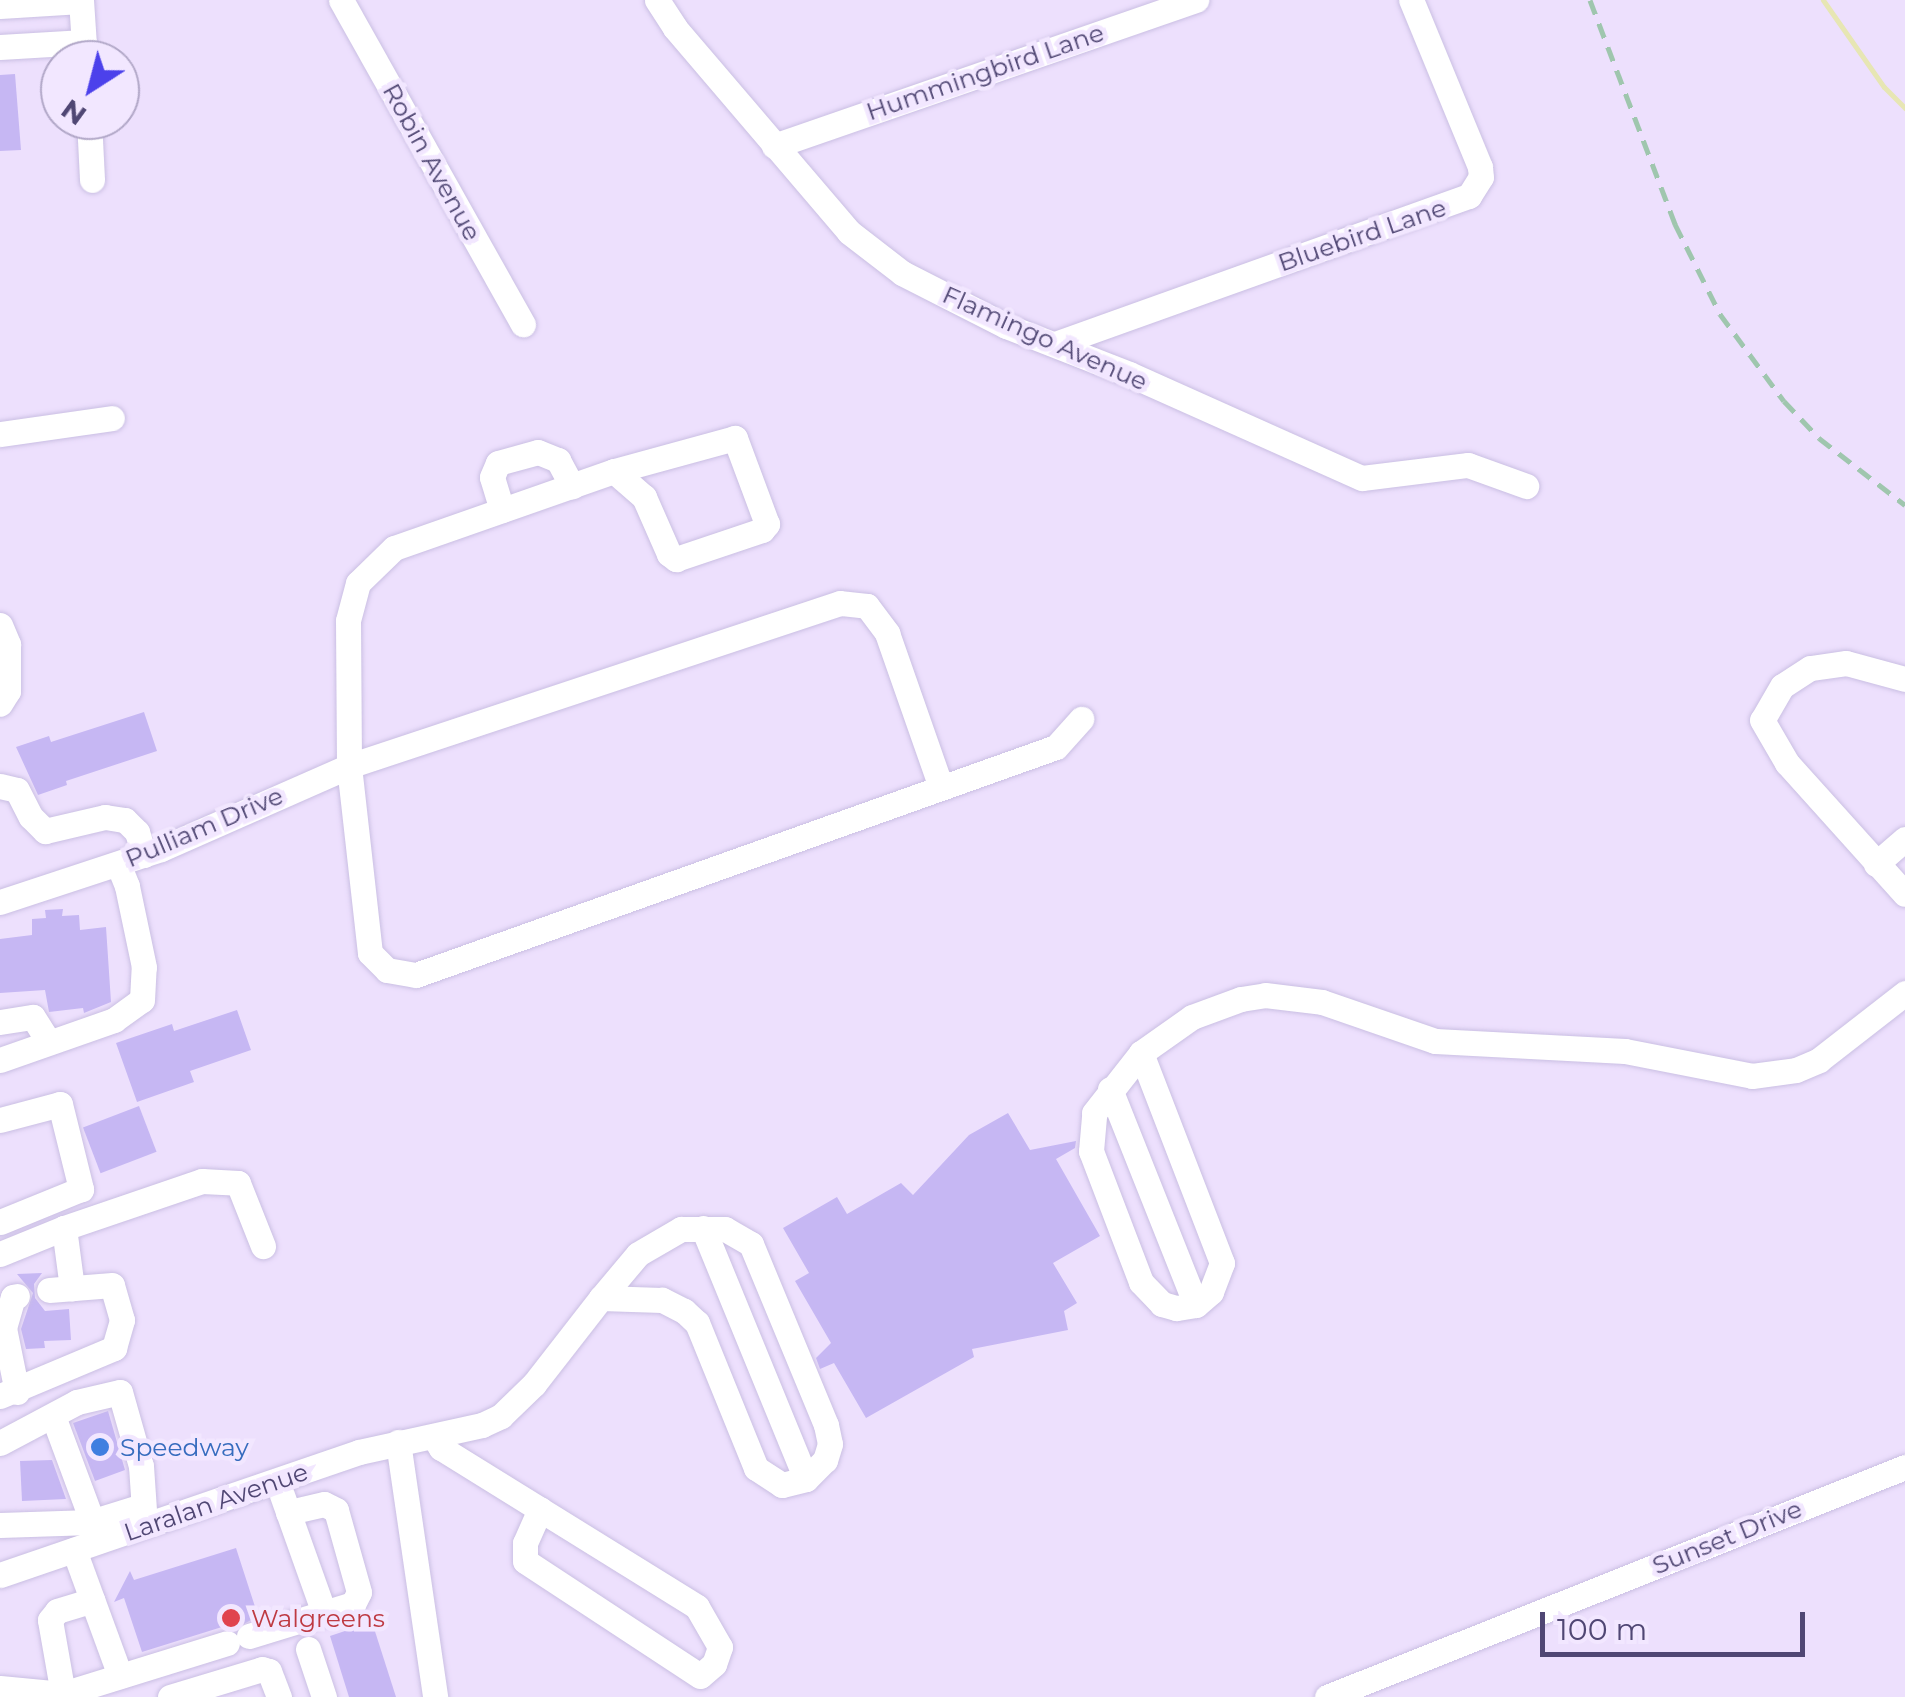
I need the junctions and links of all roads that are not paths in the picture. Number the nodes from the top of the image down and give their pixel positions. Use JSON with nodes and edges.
{"nodes":[{"id":1,"x":81,"y":0,"type":"edge"},
{"id":2,"x":341,"y":0,"type":"edge"},
{"id":3,"x":657,"y":0,"type":"edge"},
{"id":4,"x":1196,"y":0,"type":"edge"},
{"id":5,"x":1412,"y":0,"type":"edge"},
{"id":6,"x":0,"y":6,"type":"edge"},
{"id":7,"x":83,"y":40,"type":"edge"},
{"id":8,"x":0,"y":47,"type":"edge"},
{"id":9,"x":40,"y":49,"type":"edge"},
{"id":10,"x":89,"y":140,"type":"edge"},
{"id":11,"x":774,"y":146,"type":"junction"},
{"id":12,"x":92,"y":180,"type":"dead end"},
{"id":13,"x":523,"y":324,"type":"dead end"},
{"id":14,"x":1055,"y":344,"type":"junction"},
{"id":15,"x":112,"y":418,"type":"dead end"},
{"id":16,"x":0,"y":434,"type":"edge"},
{"id":17,"x":614,"y":472,"type":"junction"},
{"id":18,"x":572,"y":486,"type":"junction"},
{"id":19,"x":1526,"y":486,"type":"dead end"},
{"id":20,"x":502,"y":510,"type":"junction"},
{"id":21,"x":0,"y":625,"type":"edge"},
{"id":22,"x":1905,"y":680,"type":"edge"},
{"id":23,"x":0,"y":704,"type":"edge"},
{"id":24,"x":1081,"y":718,"type":"dead end"},
{"id":25,"x":349,"y":766,"type":"junction"},
{"id":26,"x":0,"y":786,"type":"edge"},
{"id":27,"x":941,"y":787,"type":"junction"},
{"id":28,"x":1905,"y":839,"type":"edge"},
{"id":29,"x":144,"y":855,"type":"junction"},
{"id":30,"x":118,"y":864,"type":"junction"},
{"id":31,"x":1876,"y":864,"type":"junction"},
{"id":32,"x":1905,"y":894,"type":"edge"},
{"id":33,"x":0,"y":902,"type":"edge"},
{"id":34,"x":1905,"y":993,"type":"edge"},
{"id":35,"x":0,"y":1022,"type":"edge"},
{"id":36,"x":48,"y":1041,"type":"junction"},
{"id":37,"x":1141,"y":1053,"type":"junction"},
{"id":38,"x":0,"y":1060,"type":"edge"},
{"id":39,"x":1110,"y":1090,"type":"junction"},
{"id":40,"x":0,"y":1120,"type":"edge"},
{"id":41,"x":0,"y":1222,"type":"edge"},
{"id":42,"x":64,"y":1228,"type":"junction"},
{"id":43,"x":702,"y":1228,"type":"junction"},
{"id":44,"x":263,"y":1246,"type":"dead end"},
{"id":45,"x":0,"y":1254,"type":"edge"},
{"id":46,"x":18,"y":1296,"type":"dead end"},
{"id":47,"x":600,"y":1298,"type":"junction"},
{"id":48,"x":1196,"y":1305,"type":"junction"},
{"id":49,"x":9,"y":1394,"type":"edge"},
{"id":50,"x":53,"y":1416,"type":"junction"},
{"id":51,"x":434,"y":1437,"type":"junction"},
{"id":52,"x":398,"y":1442,"type":"junction"},
{"id":53,"x":0,"y":1443,"type":"edge"},
{"id":54,"x":1905,"y":1467,"type":"edge"},
{"id":55,"x":806,"y":1479,"type":"junction"},
{"id":56,"x":277,"y":1482,"type":"junction"},
{"id":57,"x":540,"y":1509,"type":"junction"},
{"id":58,"x":288,"y":1512,"type":"junction"},
{"id":59,"x":144,"y":1516,"type":"junction"},
{"id":60,"x":0,"y":1525,"type":"edge"},
{"id":61,"x":95,"y":1532,"type":"junction"},
{"id":62,"x":74,"y":1550,"type":"junction"},
{"id":63,"x":0,"y":1575,"type":"edge"},
{"id":64,"x":92,"y":1600,"type":"junction"},
{"id":65,"x":324,"y":1613,"type":"junction"},
{"id":66,"x":308,"y":1649,"type":"dead end"},
{"id":67,"x":120,"y":1676,"type":"junction"},
{"id":68,"x":0,"y":1688,"type":"edge"},
{"id":69,"x":58,"y":1695,"type":"edge"},
{"id":70,"x":170,"y":1697,"type":"edge"},
{"id":71,"x":279,"y":1697,"type":"edge"},
{"id":72,"x":324,"y":1697,"type":"edge"},
{"id":73,"x":435,"y":1697,"type":"edge"},
{"id":74,"x":1327,"y":1697,"type":"edge"}],
"edges":[{"from":1,"to":6,"type":"street"},
{"from":1,"to":7,"type":"street"},
{"from":2,"to":13,"type":"street","name":"Robin Avenue"},
{"from":3,"to":11,"type":"street","name":"Flamingo Avenue"},
{"from":4,"to":11,"type":"street","name":"Hummingbird Lane"},
{"from":5,"to":14,"type":"street","name":"Bluebird Lane"},
{"from":8,"to":9,"type":"street"},
{"from":10,"to":12,"type":"street"},
{"from":11,"to":14,"type":"street","name":"Flamingo Avenue"},
{"from":14,"to":19,"type":"street","name":"Flamingo Avenue"},
{"from":15,"to":16,"type":"street"},
{"from":17,"to":17,"type":"street"},
{"from":17,"to":18,"type":"street"},
{"from":18,"to":20,"type":"street"},
{"from":18,"to":20,"type":"street"},
{"from":20,"to":25,"type":"street"},
{"from":21,"to":23,"type":"street"},
{"from":22,"to":31,"type":"street"},
{"from":24,"to":27,"type":"street"},
{"from":25,"to":27,"type":"street","name":"Pulliam Drive"},
{"from":25,"to":27,"type":"street"},
{"from":25,"to":29,"type":"street","name":"Pulliam Drive"},
{"from":26,"to":29,"type":"street"},
{"from":28,"to":31,"type":"street"},
{"from":29,"to":30,"type":"street","name":"Pulliam Drive"},
{"from":30,"to":33,"type":"street","name":"Pulliam Drive"},
{"from":30,"to":36,"type":"street"},
{"from":31,"to":32,"type":"street"},
{"from":34,"to":37,"type":"street"},
{"from":35,"to":36,"type":"street"},
{"from":36,"to":38,"type":"street"},
{"from":37,"to":39,"type":"street"},
{"from":37,"to":48,"type":"street"},
{"from":39,"to":48,"type":"street"},
{"from":39,"to":48,"type":"street"},
{"from":40,"to":41,"type":"street"},
{"from":42,"to":44,"type":"street"},
{"from":42,"to":45,"type":"street"},
{"from":42,"to":49,"type":"street"},
{"from":43,"to":47,"type":"street","name":"Laralan Avenue"},
{"from":43,"to":55,"type":"street"},
{"from":43,"to":55,"type":"street"},
{"from":46,"to":49,"type":"street"},
{"from":47,"to":51,"type":"street","name":"Laralan Avenue"},
{"from":47,"to":55,"type":"street"},
{"from":50,"to":53,"type":"street"},
{"from":50,"to":59,"type":"street"},
{"from":50,"to":61,"type":"street"},
{"from":51,"to":52,"type":"street","name":"Laralan Avenue"},
{"from":51,"to":57,"type":"street"},
{"from":52,"to":56,"type":"street","name":"Laralan Avenue"},
{"from":52,"to":73,"type":"street"},
{"from":54,"to":74,"type":"street","name":"Sunset Drive"},
{"from":56,"to":58,"type":"street"},
{"from":56,"to":59,"type":"street","name":"Laralan Avenue"},
{"from":57,"to":57,"type":"street"},
{"from":58,"to":65,"type":"street"},
{"from":58,"to":65,"type":"street"},
{"from":59,"to":61,"type":"street","name":"Laralan Avenue"},
{"from":60,"to":61,"type":"street"},
{"from":61,"to":62,"type":"street","name":"Laralan Avenue"},
{"from":62,"to":63,"type":"street","name":"Laralan Avenue"},
{"from":62,"to":64,"type":"street"},
{"from":64,"to":67,"type":"street"},
{"from":64,"to":69,"type":"street"},
{"from":65,"to":67,"type":"street"},
{"from":66,"to":72,"type":"street"},
{"from":67,"to":69,"type":"street"},
{"from":68,"to":69,"type":"street"},
{"from":70,"to":71,"type":"street"}]}
